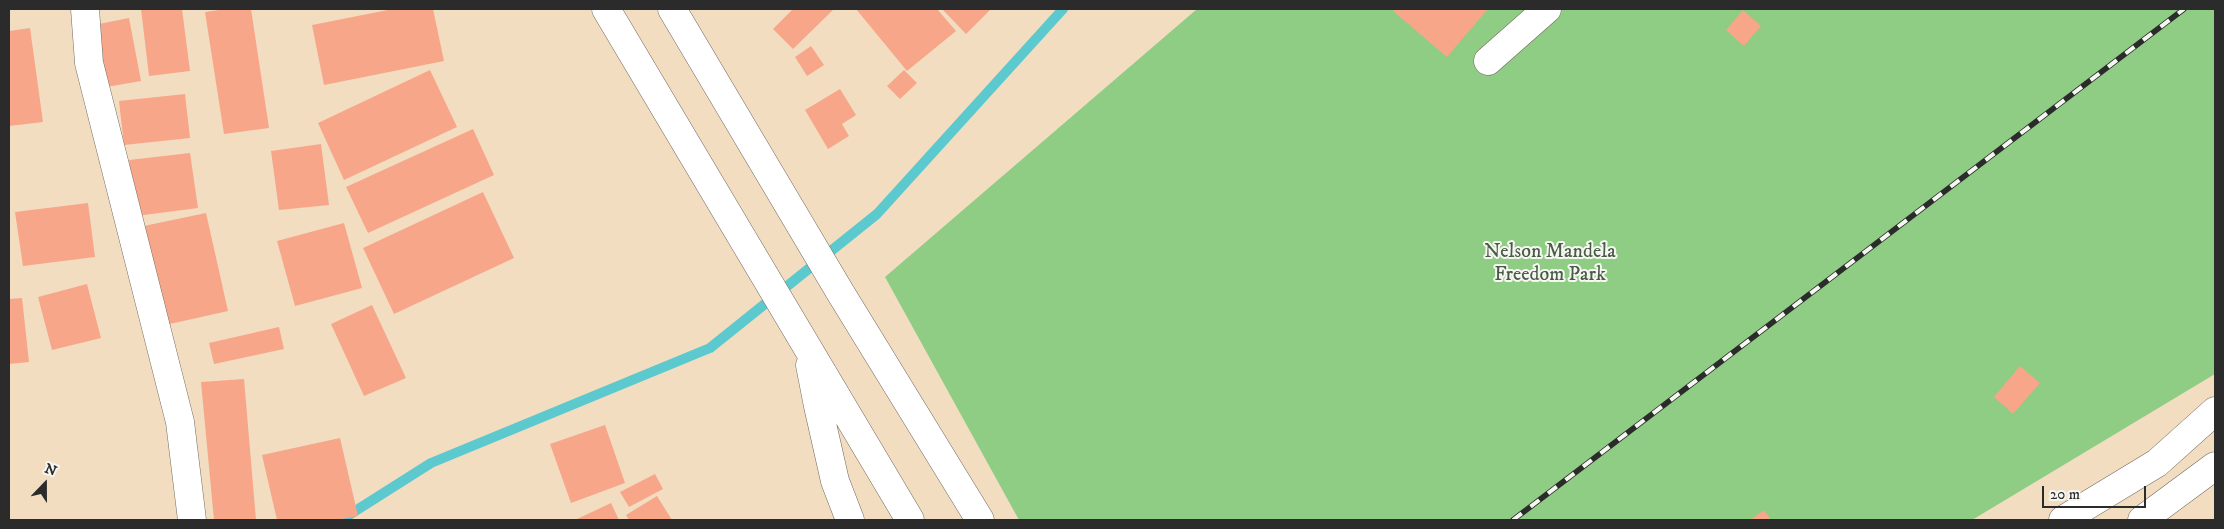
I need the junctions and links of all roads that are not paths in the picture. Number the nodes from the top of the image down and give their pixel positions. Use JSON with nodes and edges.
{"nodes":[{"id":1,"x":85,"y":9,"type":"edge"},
{"id":2,"x":606,"y":9,"type":"edge"},
{"id":3,"x":672,"y":9,"type":"edge"},
{"id":4,"x":1547,"y":9,"type":"edge"},
{"id":5,"x":1488,"y":61,"type":"dead end"},
{"id":6,"x":802,"y":340,"type":"junction"},
{"id":7,"x":2215,"y":412,"type":"edge"},
{"id":8,"x":2215,"y":466,"type":"edge"},
{"id":9,"x":192,"y":520,"type":"edge"},
{"id":10,"x":850,"y":520,"type":"edge"},
{"id":11,"x":910,"y":520,"type":"edge"},
{"id":12,"x":980,"y":520,"type":"edge"},
{"id":13,"x":2063,"y":520,"type":"edge"},
{"id":14,"x":2142,"y":520,"type":"edge"}],
"edges":[{"from":1,"to":9,"type":"main road"},
{"from":2,"to":6,"type":"main road"},
{"from":3,"to":12,"type":"main road"},
{"from":4,"to":5,"type":"main road"},
{"from":6,"to":10,"type":"main road"},
{"from":6,"to":11,"type":"main road"},
{"from":7,"to":13,"type":"main road"},
{"from":8,"to":14,"type":"main road"}]}
